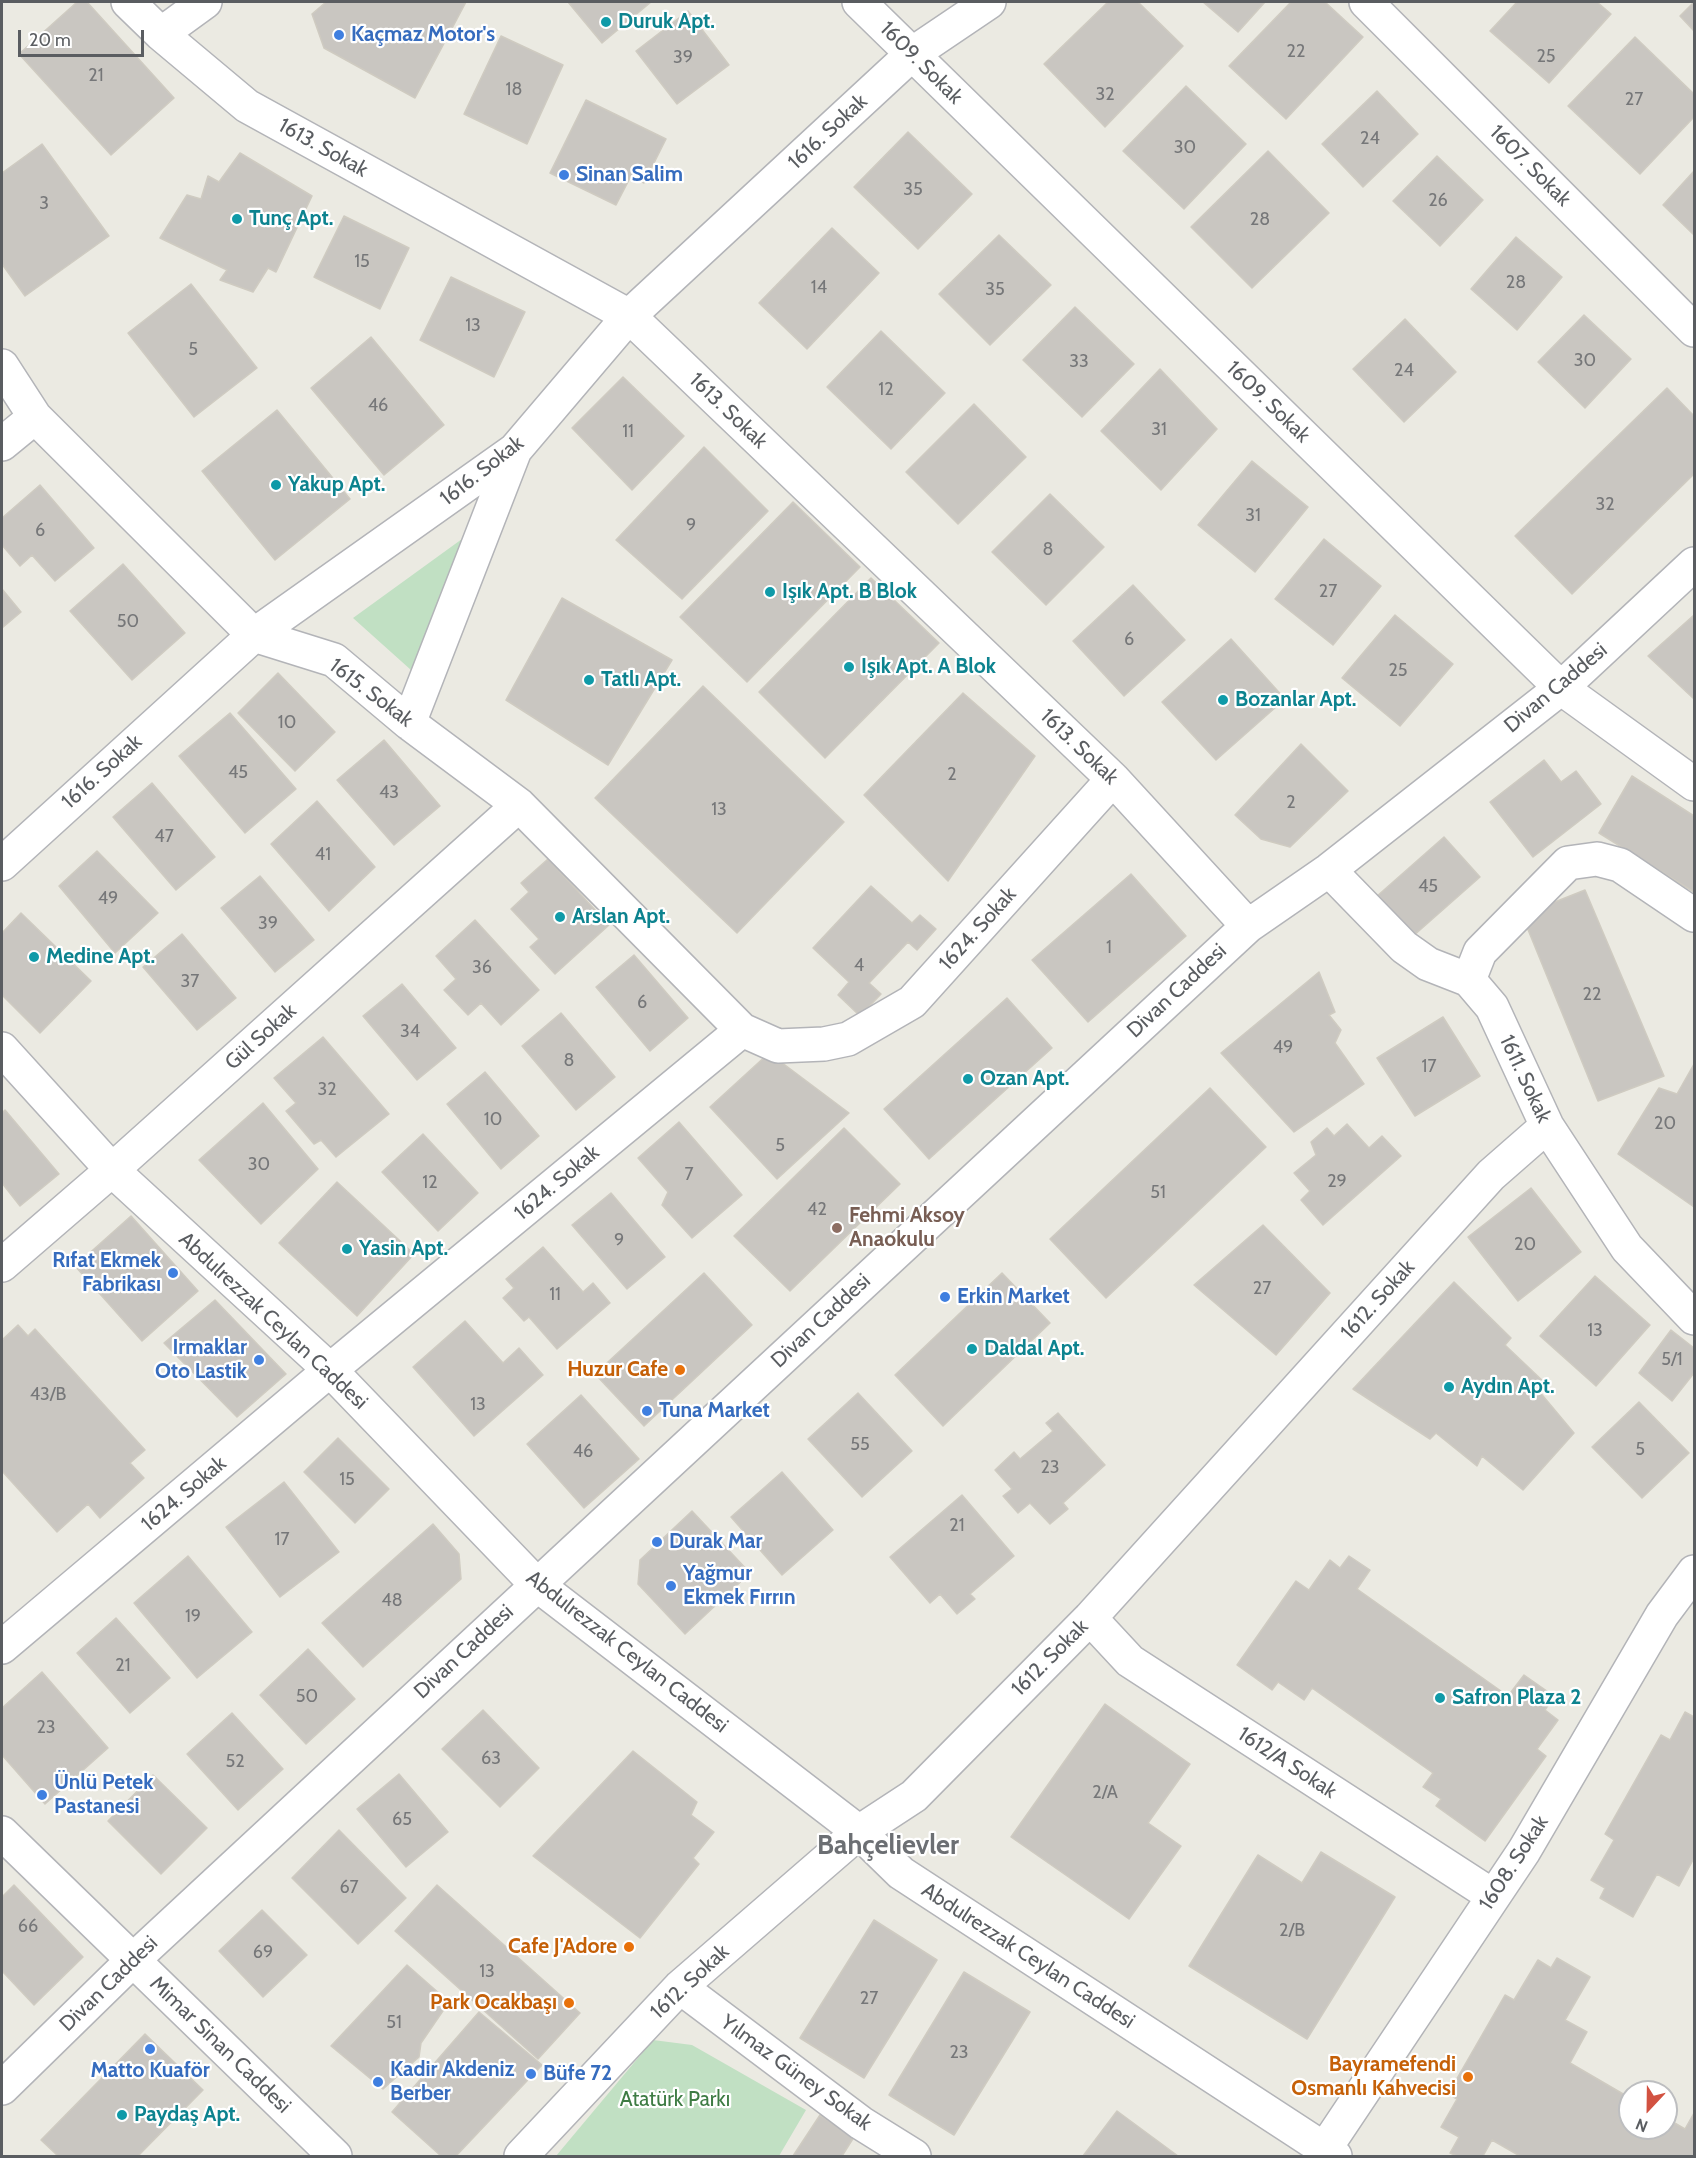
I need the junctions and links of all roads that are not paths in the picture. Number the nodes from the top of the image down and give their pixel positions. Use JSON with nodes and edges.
{"nodes":[{"id":1,"x":128,"y":2,"type":"edge"},
{"id":2,"x":205,"y":2,"type":"edge"},
{"id":3,"x":859,"y":2,"type":"edge"},
{"id":4,"x":989,"y":2,"type":"edge"},
{"id":5,"x":1366,"y":2,"type":"edge"},
{"id":6,"x":161,"y":34,"type":"junction"},
{"id":7,"x":912,"y":54,"type":"junction"},
{"id":8,"x":629,"y":316,"type":"junction"},
{"id":9,"x":1695,"y":330,"type":"edge"},
{"id":10,"x":2,"y":366,"type":"edge"},
{"id":11,"x":35,"y":417,"type":"junction"},
{"id":12,"x":2,"y":444,"type":"edge"},
{"id":13,"x":515,"y":450,"type":"junction"},
{"id":14,"x":1695,"y":564,"type":"edge"},
{"id":15,"x":254,"y":635,"type":"junction"},
{"id":16,"x":1561,"y":688,"type":"junction"},
{"id":17,"x":409,"y":723,"type":"junction"},
{"id":18,"x":1113,"y":779,"type":"junction"},
{"id":19,"x":1695,"y":784,"type":"edge"},
{"id":20,"x":519,"y":806,"type":"junction"},
{"id":21,"x":2,"y":864,"type":"edge"},
{"id":22,"x":1329,"y":870,"type":"junction"},
{"id":23,"x":1695,"y":915,"type":"edge"},
{"id":24,"x":1248,"y":926,"type":"junction"},
{"id":25,"x":1469,"y":980,"type":"junction"},
{"id":26,"x":742,"y":1030,"type":"junction"},
{"id":27,"x":2,"y":1049,"type":"edge"},
{"id":28,"x":1547,"y":1126,"type":"junction"},
{"id":29,"x":112,"y":1170,"type":"junction"},
{"id":30,"x":2,"y":1265,"type":"edge"},
{"id":31,"x":1695,"y":1318,"type":"edge"},
{"id":32,"x":330,"y":1370,"type":"junction"},
{"id":33,"x":1695,"y":1572,"type":"edge"},
{"id":34,"x":537,"y":1584,"type":"junction"},
{"id":35,"x":1090,"y":1618,"type":"junction"},
{"id":36,"x":2,"y":1647,"type":"edge"},
{"id":37,"x":859,"y":1832,"type":"junction"},
{"id":38,"x":2,"y":1833,"type":"edge"},
{"id":39,"x":1493,"y":1896,"type":"junction"},
{"id":40,"x":132,"y":1961,"type":"junction"},
{"id":41,"x":680,"y":1987,"type":"junction"},
{"id":42,"x":2,"y":2088,"type":"edge"},
{"id":43,"x":1330,"y":2153,"type":"edge"},
{"id":44,"x":335,"y":2157,"type":"edge"},
{"id":45,"x":521,"y":2157,"type":"edge"},
{"id":46,"x":914,"y":2157,"type":"edge"}],
"edges":[{"from":1,"to":6,"type":"street","name":"1613. Sokak"},
{"from":2,"to":6,"type":"street"},
{"from":3,"to":7,"type":"street","name":"1609. Sokak"},
{"from":4,"to":7,"type":"street","name":"1616. Sokak"},
{"from":5,"to":9,"type":"street","name":"1607. Sokak"},
{"from":6,"to":8,"type":"street","name":"1613. Sokak"},
{"from":7,"to":8,"type":"street","name":"1616. Sokak"},
{"from":7,"to":16,"type":"street","name":"1609. Sokak"},
{"from":8,"to":13,"type":"street","name":"1616. Sokak"},
{"from":8,"to":18,"type":"street","name":"1613. Sokak"},
{"from":10,"to":11,"type":"street","name":"1615. Sokak"},
{"from":11,"to":12,"type":"street"},
{"from":11,"to":15,"type":"street","name":"1615. Sokak"},
{"from":13,"to":15,"type":"street","name":"1616. Sokak"},
{"from":13,"to":17,"type":"street"},
{"from":14,"to":16,"type":"street","name":"Divan Caddesi"},
{"from":15,"to":17,"type":"street","name":"1615. Sokak"},
{"from":15,"to":21,"type":"street","name":"1616. Sokak"},
{"from":16,"to":19,"type":"street","name":"1609. Sokak"},
{"from":16,"to":22,"type":"street","name":"Divan Caddesi"},
{"from":17,"to":20,"type":"street","name":"1615. Sokak"},
{"from":18,"to":24,"type":"street","name":"1613. Sokak"},
{"from":18,"to":26,"type":"street","name":"1624. Sokak"},
{"from":20,"to":26,"type":"street","name":"1615. Sokak"},
{"from":20,"to":29,"type":"street","name":"Gül Sokak"},
{"from":22,"to":24,"type":"street","name":"Divan Caddesi"},
{"from":22,"to":25,"type":"street","name":"1611. Sokak"},
{"from":23,"to":25,"type":"street"},
{"from":24,"to":34,"type":"street","name":"Divan Caddesi"},
{"from":25,"to":28,"type":"street","name":"1611. Sokak"},
{"from":26,"to":32,"type":"street","name":"1624. Sokak"},
{"from":27,"to":29,"type":"street","name":"Abdulrezzak Ceylan Caddesi"},
{"from":28,"to":31,"type":"street","name":"1611. Sokak"},
{"from":28,"to":35,"type":"street","name":"1612. Sokak"},
{"from":29,"to":30,"type":"street","name":"Gül Sokak"},
{"from":29,"to":32,"type":"street","name":"Abdulrezzak Ceylan Caddesi"},
{"from":32,"to":34,"type":"street","name":"Abdulrezzak Ceylan Caddesi"},
{"from":32,"to":36,"type":"street","name":"1624. Sokak"},
{"from":33,"to":39,"type":"street","name":"1608. Sokak"},
{"from":34,"to":37,"type":"street","name":"Abdulrezzak Ceylan Caddesi"},
{"from":34,"to":40,"type":"street","name":"Divan Caddesi"},
{"from":35,"to":37,"type":"street","name":"1612. Sokak"},
{"from":35,"to":39,"type":"street","name":"1612/A Sokak"},
{"from":37,"to":41,"type":"street","name":"1612. Sokak"},
{"from":37,"to":43,"type":"street","name":"Abdulrezzak Ceylan Caddesi"},
{"from":38,"to":40,"type":"street","name":"Mimar Sinan Caddesi"},
{"from":39,"to":43,"type":"street","name":"1608. Sokak"},
{"from":40,"to":42,"type":"street","name":"Divan Caddesi"},
{"from":40,"to":44,"type":"street","name":"Mimar Sinan Caddesi"},
{"from":41,"to":45,"type":"street","name":"1612. Sokak"},
{"from":41,"to":46,"type":"street","name":"Yılmaz Güney Sokak"}]}
